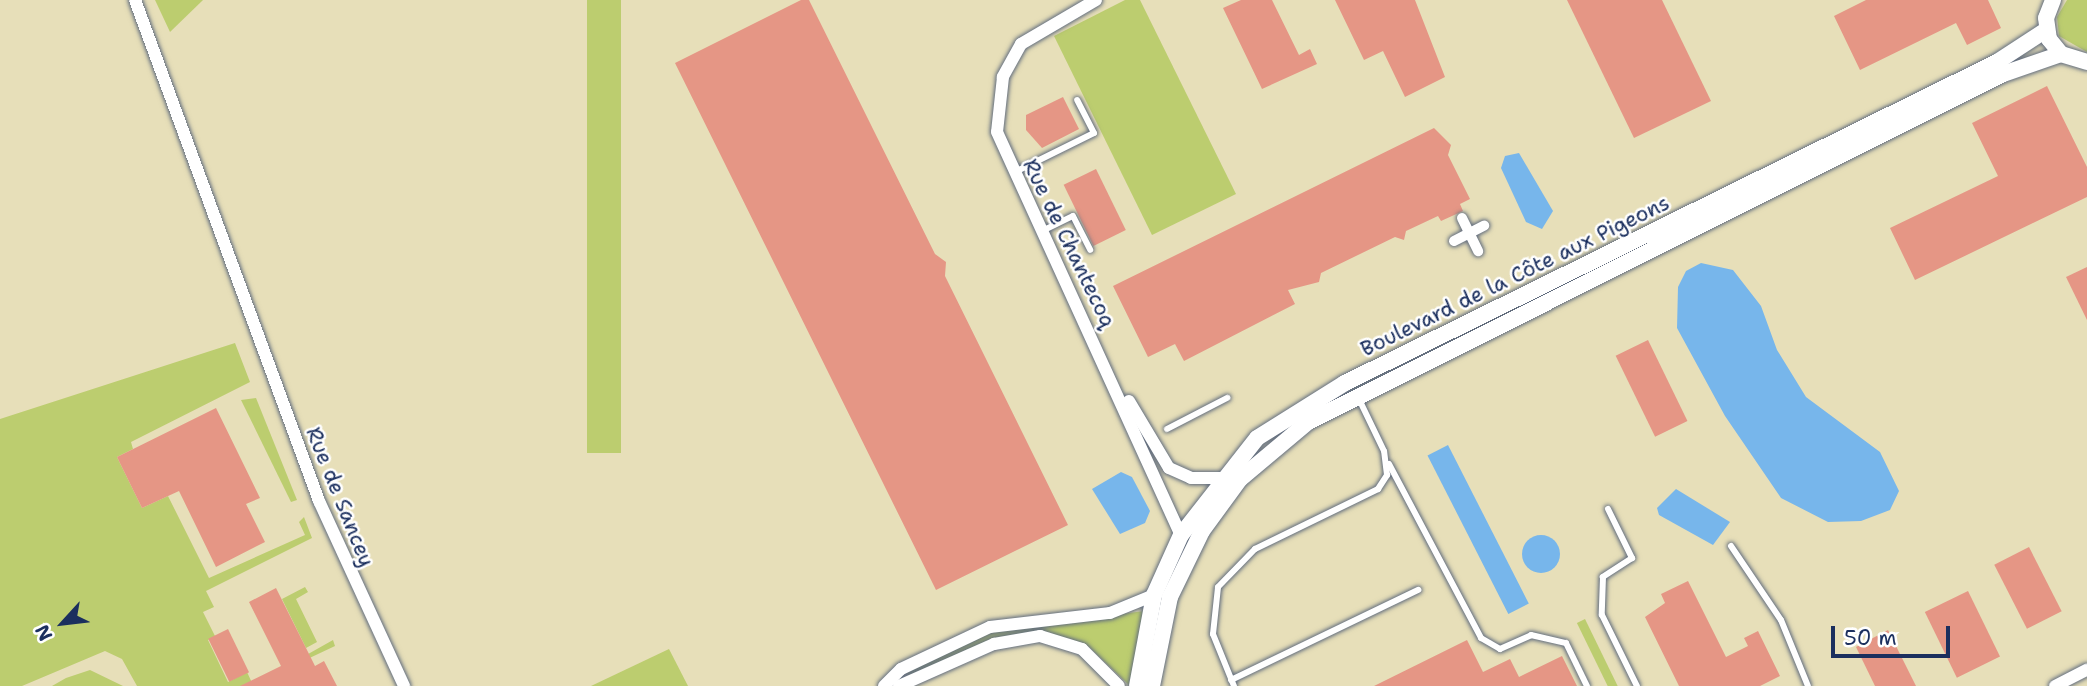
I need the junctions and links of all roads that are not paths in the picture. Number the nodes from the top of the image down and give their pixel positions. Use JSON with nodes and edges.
{"nodes":[{"id":1,"x":135,"y":0,"type":"edge"},
{"id":2,"x":1096,"y":0,"type":"edge"},
{"id":3,"x":2053,"y":0,"type":"edge"},
{"id":4,"x":2046,"y":30,"type":"junction"},
{"id":5,"x":2061,"y":54,"type":"junction"},
{"id":6,"x":2087,"y":62,"type":"edge"},
{"id":7,"x":1077,"y":100,"type":"dead end"},
{"id":8,"x":1013,"y":172,"type":"junction"},
{"id":9,"x":1462,"y":218,"type":"dead end"},
{"id":10,"x":1484,"y":226,"type":"dead end"},
{"id":11,"x":1042,"y":231,"type":"junction"},
{"id":12,"x":1470,"y":233,"type":"junction"},
{"id":13,"x":1454,"y":241,"type":"dead end"},
{"id":14,"x":1090,"y":250,"type":"dead end"},
{"id":15,"x":1478,"y":251,"type":"dead end"},
{"id":16,"x":1110,"y":371,"type":"junction"},
{"id":17,"x":1357,"y":396,"type":"junction"},
{"id":18,"x":1227,"y":398,"type":"dead end"},
{"id":19,"x":1167,"y":429,"type":"dead end"},
{"id":20,"x":1388,"y":462,"type":"junction"},
{"id":21,"x":1221,"y":478,"type":"junction"},
{"id":22,"x":1608,"y":509,"type":"dead end"},
{"id":23,"x":1181,"y":535,"type":"junction"},
{"id":24,"x":1731,"y":546,"type":"dead end"},
{"id":25,"x":1418,"y":590,"type":"dead end"},
{"id":26,"x":1154,"y":595,"type":"junction"},
{"id":27,"x":2087,"y":670,"type":"edge"},
{"id":28,"x":1233,"y":683,"type":"edge"},
{"id":29,"x":404,"y":686,"type":"edge"},
{"id":30,"x":884,"y":686,"type":"edge"},
{"id":31,"x":900,"y":686,"type":"edge"},
{"id":32,"x":1119,"y":686,"type":"edge"},
{"id":33,"x":1137,"y":686,"type":"edge"},
{"id":34,"x":1152,"y":686,"type":"edge"},
{"id":35,"x":1587,"y":686,"type":"edge"},
{"id":36,"x":1637,"y":686,"type":"edge"},
{"id":37,"x":1808,"y":686,"type":"edge"},
{"id":38,"x":2055,"y":686,"type":"edge"}],
"edges":[{"from":1,"to":29,"type":"street","name":"Rue de Sancey"},
{"from":2,"to":8,"type":"street","name":"Rue de Chantecoq"},
{"from":3,"to":4,"type":"street"},
{"from":4,"to":5,"type":"street"},
{"from":4,"to":21,"type":"street","name":"Boulevard de la Côte aux Pigeons"},
{"from":5,"to":6,"type":"street"},
{"from":5,"to":17,"type":"street","name":"Boulevard de la Côte aux Pigeons"},
{"from":7,"to":8,"type":"lane"},
{"from":8,"to":11,"type":"street","name":"Rue de Chantecoq"},
{"from":9,"to":12,"type":"street"},
{"from":10,"to":12,"type":"street"},
{"from":11,"to":14,"type":"lane"},
{"from":11,"to":16,"type":"street","name":"Rue de Chantecoq"},
{"from":12,"to":13,"type":"street"},
{"from":12,"to":15,"type":"street"},
{"from":16,"to":21,"type":"street"},
{"from":16,"to":23,"type":"street","name":"Rue de Chantecoq"},
{"from":17,"to":20,"type":"lane"},
{"from":17,"to":34,"type":"street","name":"Boulevard de la Côte aux Pigeons"},
{"from":18,"to":19,"type":"lane"},
{"from":20,"to":28,"type":"lane"},
{"from":20,"to":35,"type":"lane"},
{"from":21,"to":23,"type":"street","name":"Boulevard de la Côte aux Pigeons"},
{"from":22,"to":36,"type":"lane"},
{"from":23,"to":26,"type":"street","name":"Boulevard de la Côte aux Pigeons"},
{"from":24,"to":37,"type":"lane"},
{"from":25,"to":28,"type":"lane"},
{"from":26,"to":30,"type":"street"},
{"from":26,"to":33,"type":"street","name":"Boulevard de la Côte aux Pigeons"},
{"from":27,"to":38,"type":"street"},
{"from":31,"to":32,"type":"street"}]}
